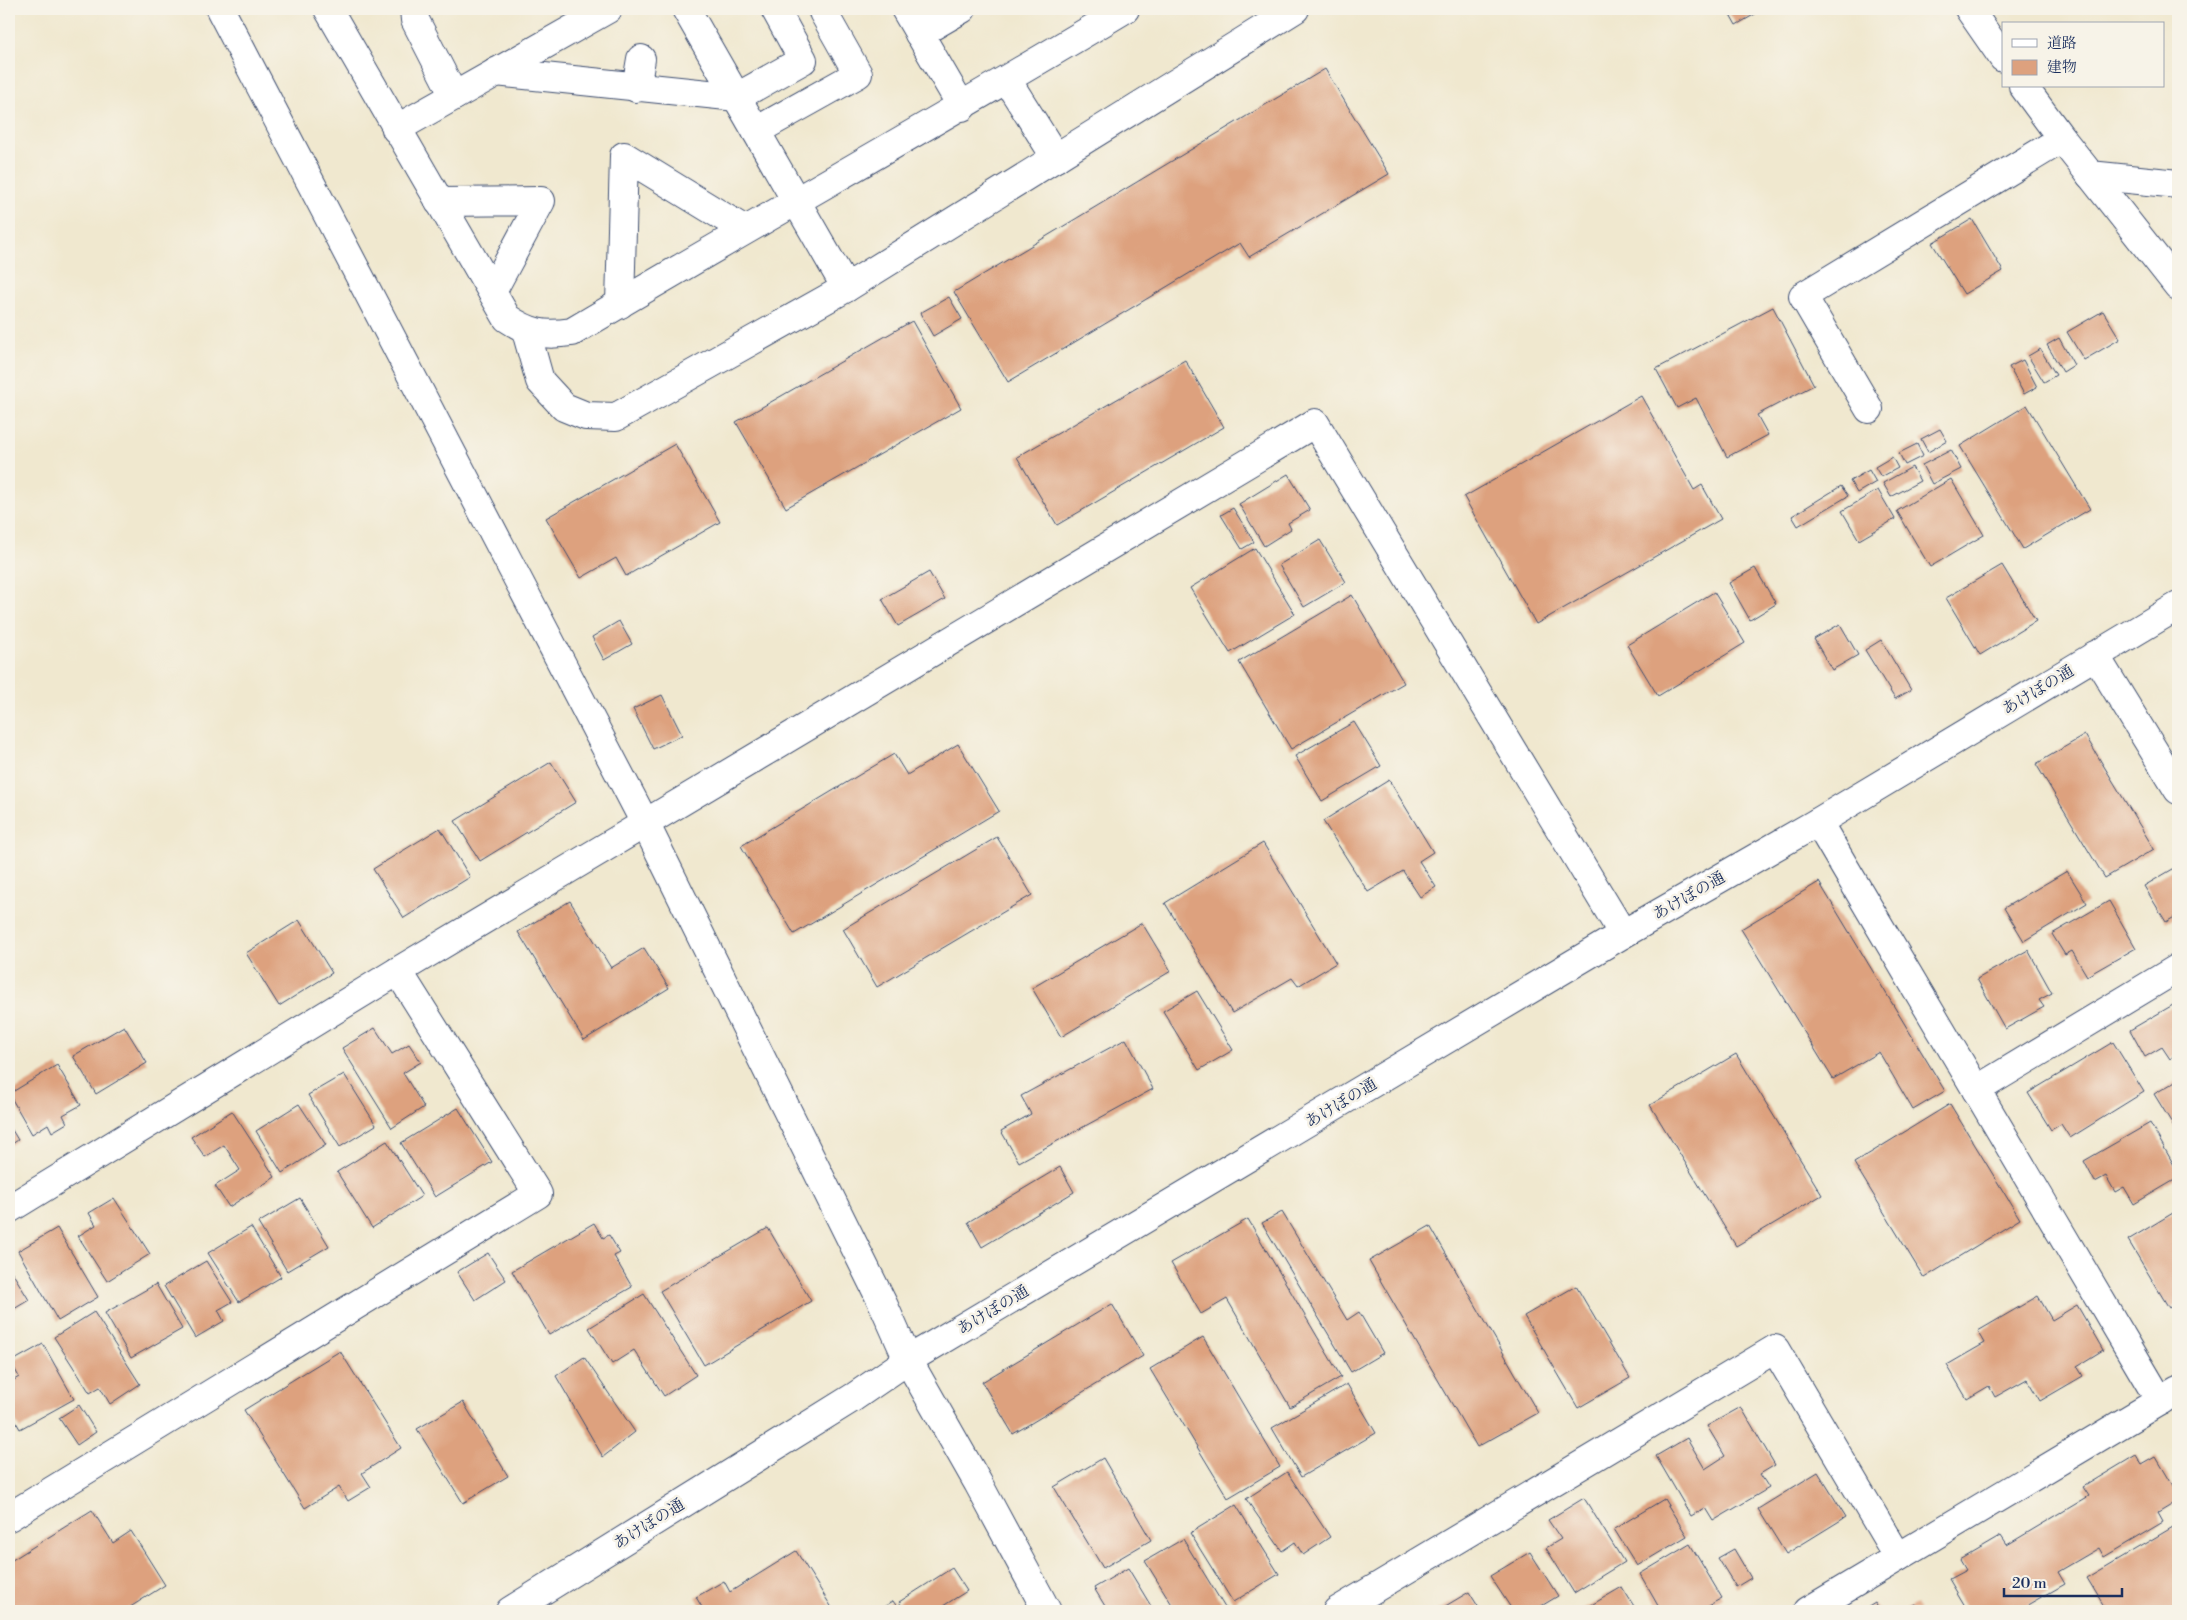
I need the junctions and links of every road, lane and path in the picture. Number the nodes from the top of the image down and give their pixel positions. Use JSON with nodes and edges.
{"nodes":[{"id":1,"x":220,"y":9,"type":"edge"},
{"id":2,"x":328,"y":9,"type":"edge"},
{"id":3,"x":414,"y":9,"type":"edge"},
{"id":4,"x":608,"y":9,"type":"edge"},
{"id":5,"x":686,"y":9,"type":"edge"},
{"id":6,"x":775,"y":9,"type":"edge"},
{"id":7,"x":829,"y":9,"type":"edge"},
{"id":8,"x":905,"y":9,"type":"edge"},
{"id":9,"x":962,"y":9,"type":"edge"},
{"id":10,"x":1125,"y":9,"type":"edge"},
{"id":11,"x":1295,"y":9,"type":"edge"},
{"id":12,"x":1969,"y":9,"type":"edge"},
{"id":13,"x":919,"y":34,"type":"junction"},
{"id":14,"x":2002,"y":57,"type":"edge"},
{"id":15,"x":641,"y":59,"type":"dead end"},
{"id":16,"x":496,"y":72,"type":"junction"},
{"id":17,"x":1007,"y":80,"type":"junction"},
{"id":18,"x":636,"y":88,"type":"junction"},
{"id":19,"x":2024,"y":88,"type":"edge"},
{"id":20,"x":454,"y":96,"type":"junction"},
{"id":21,"x":737,"y":97,"type":"junction"},
{"id":22,"x":962,"y":107,"type":"junction"},
{"id":23,"x":396,"y":129,"type":"junction"},
{"id":24,"x":756,"y":131,"type":"junction"},
{"id":25,"x":2062,"y":139,"type":"junction"},
{"id":26,"x":1056,"y":158,"type":"junction"},
{"id":27,"x":2090,"y":175,"type":"junction"},
{"id":28,"x":2178,"y":184,"type":"edge"},
{"id":29,"x":796,"y":200,"type":"junction"},
{"id":30,"x":439,"y":202,"type":"junction"},
{"id":31,"x":745,"y":230,"type":"junction"},
{"id":32,"x":2178,"y":286,"type":"edge"},
{"id":33,"x":846,"y":288,"type":"junction"},
{"id":34,"x":492,"y":292,"type":"junction"},
{"id":35,"x":620,"y":304,"type":"junction"},
{"id":36,"x":526,"y":331,"type":"junction"},
{"id":37,"x":1869,"y":409,"type":"dead end"},
{"id":38,"x":2178,"y":606,"type":"edge"},
{"id":39,"x":2095,"y":655,"type":"junction"},
{"id":40,"x":2178,"y":790,"type":"edge"},
{"id":41,"x":1818,"y":822,"type":"junction"},
{"id":42,"x":645,"y":823,"type":"junction"},
{"id":43,"x":1623,"y":934,"type":"junction"},
{"id":44,"x":2178,"y":968,"type":"edge"},
{"id":45,"x":398,"y":971,"type":"junction"},
{"id":46,"x":1976,"y":1090,"type":"junction"},
{"id":47,"x":9,"y":1209,"type":"edge"},
{"id":48,"x":908,"y":1360,"type":"junction"},
{"id":49,"x":2169,"y":1395,"type":"edge"},
{"id":50,"x":9,"y":1517,"type":"edge"},
{"id":51,"x":1898,"y":1557,"type":"junction"},
{"id":52,"x":510,"y":1611,"type":"edge"},
{"id":53,"x":1047,"y":1611,"type":"edge"},
{"id":54,"x":1337,"y":1611,"type":"edge"},
{"id":55,"x":1808,"y":1611,"type":"edge"}],
"edges":[{"from":1,"to":42,"type":"street"},
{"from":2,"to":23,"type":"street"},
{"from":3,"to":20,"type":"street"},
{"from":4,"to":16,"type":"street"},
{"from":5,"to":21,"type":"street"},
{"from":6,"to":21,"type":"street"},
{"from":7,"to":24,"type":"street"},
{"from":8,"to":13,"type":"street"},
{"from":9,"to":13,"type":"street"},
{"from":10,"to":17,"type":"street"},
{"from":11,"to":26,"type":"street"},
{"from":12,"to":14,"type":"street"},
{"from":13,"to":22,"type":"street"},
{"from":15,"to":18,"type":"street"},
{"from":16,"to":18,"type":"street"},
{"from":16,"to":20,"type":"street"},
{"from":17,"to":22,"type":"street"},
{"from":17,"to":26,"type":"street"},
{"from":18,"to":21,"type":"street"},
{"from":19,"to":25,"type":"street"},
{"from":20,"to":23,"type":"street"},
{"from":21,"to":24,"type":"street"},
{"from":22,"to":29,"type":"street"},
{"from":23,"to":30,"type":"street"},
{"from":24,"to":29,"type":"street"},
{"from":25,"to":27,"type":"street"},
{"from":25,"to":37,"type":"street"},
{"from":26,"to":33,"type":"street"},
{"from":27,"to":28,"type":"street"},
{"from":27,"to":32,"type":"street"},
{"from":29,"to":31,"type":"street"},
{"from":29,"to":33,"type":"street"},
{"from":30,"to":34,"type":"street"},
{"from":30,"to":34,"type":"street"},
{"from":31,"to":35,"type":"street"},
{"from":31,"to":35,"type":"street"},
{"from":33,"to":36,"type":"street"},
{"from":34,"to":36,"type":"street"},
{"from":35,"to":36,"type":"street"},
{"from":38,"to":39,"type":"street","name":"あけぼの通"},
{"from":39,"to":40,"type":"street"},
{"from":39,"to":41,"type":"street","name":"あけぼの通"},
{"from":41,"to":43,"type":"street","name":"あけぼの通"},
{"from":41,"to":46,"type":"street"},
{"from":42,"to":43,"type":"street"},
{"from":42,"to":45,"type":"street"},
{"from":42,"to":48,"type":"street"},
{"from":43,"to":48,"type":"street","name":"あけぼの通"},
{"from":44,"to":46,"type":"street"},
{"from":45,"to":47,"type":"street"},
{"from":45,"to":50,"type":"street"},
{"from":46,"to":49,"type":"street"},
{"from":48,"to":52,"type":"street","name":"あけぼの通"},
{"from":48,"to":53,"type":"street"},
{"from":49,"to":51,"type":"street"},
{"from":51,"to":54,"type":"street"},
{"from":51,"to":55,"type":"street"}]}
